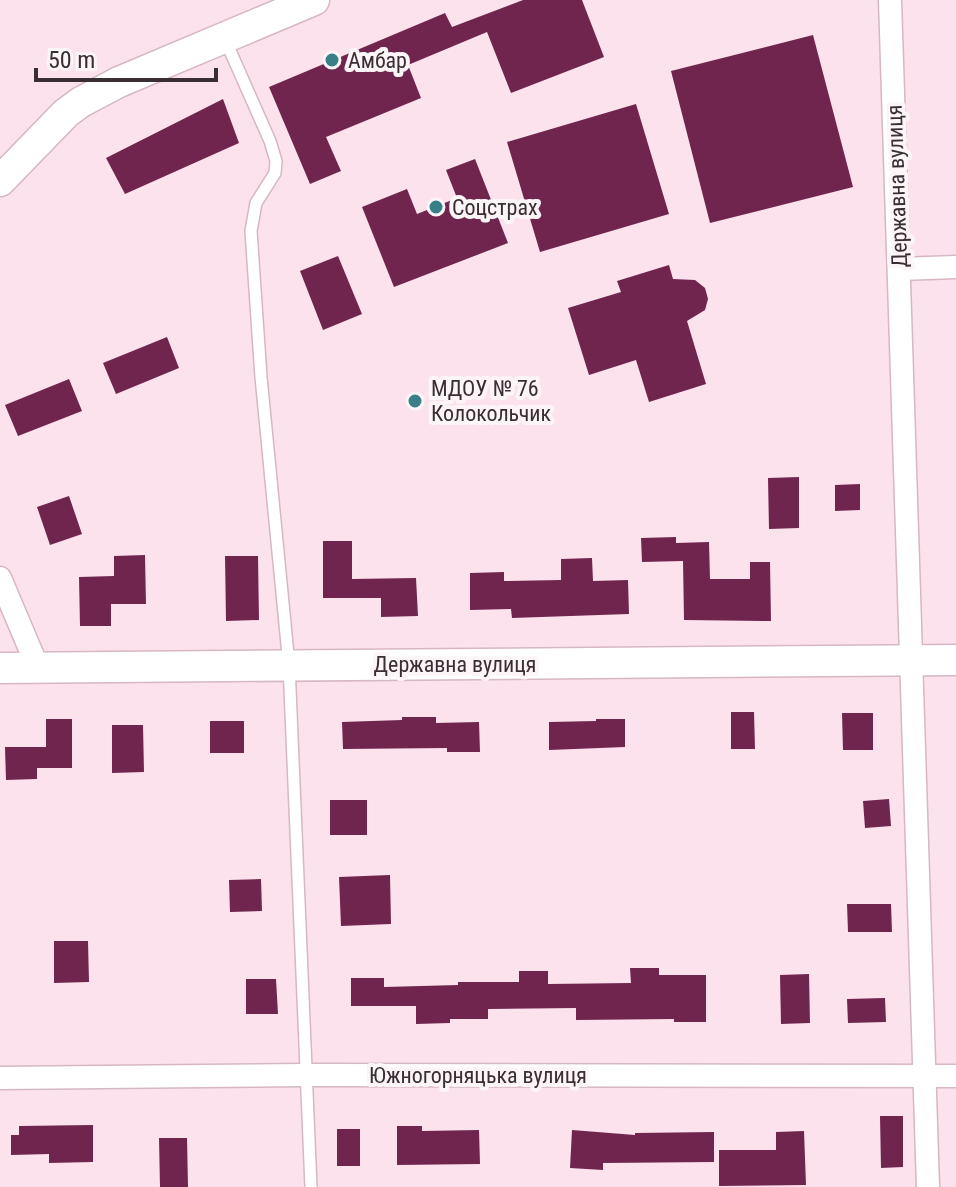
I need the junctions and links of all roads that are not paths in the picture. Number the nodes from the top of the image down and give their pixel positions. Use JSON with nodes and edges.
{"nodes":[{"id":1,"x":314,"y":0,"type":"edge"},
{"id":2,"x":890,"y":0,"type":"edge"},
{"id":3,"x":224,"y":37,"type":"junction"},
{"id":4,"x":0,"y":181,"type":"edge"},
{"id":5,"x":956,"y":267,"type":"edge"},
{"id":6,"x":900,"y":269,"type":"junction"},
{"id":7,"x":0,"y":578,"type":"edge"},
{"id":8,"x":911,"y":660,"type":"junction"},
{"id":9,"x":956,"y":660,"type":"edge"},
{"id":10,"x":289,"y":665,"type":"junction"},
{"id":11,"x":0,"y":668,"type":"edge"},
{"id":12,"x":38,"y":668,"type":"junction"},
{"id":13,"x":305,"y":1075,"type":"junction"},
{"id":14,"x":924,"y":1076,"type":"junction"},
{"id":15,"x":956,"y":1076,"type":"edge"},
{"id":16,"x":0,"y":1078,"type":"edge"},
{"id":17,"x":311,"y":1187,"type":"edge"},
{"id":18,"x":928,"y":1187,"type":"edge"}],
"edges":[{"from":1,"to":3,"type":"main road"},
{"from":2,"to":6,"type":"street","name":"Державна вулиця"},
{"from":3,"to":4,"type":"main road"},
{"from":3,"to":10,"type":"lane"},
{"from":5,"to":6,"type":"street"},
{"from":6,"to":8,"type":"street","name":"Державна вулиця"},
{"from":7,"to":12,"type":"street"},
{"from":8,"to":9,"type":"main road","name":"Державна вулиця"},
{"from":8,"to":10,"type":"main road","name":"Державна вулиця"},
{"from":8,"to":14,"type":"street","name":"Державна вулиця"},
{"from":10,"to":12,"type":"main road","name":"Державна вулиця"},
{"from":10,"to":13,"type":"lane"},
{"from":11,"to":12,"type":"main road","name":"Державна вулиця"},
{"from":13,"to":14,"type":"street","name":"Южногорняцька вулиця"},
{"from":13,"to":16,"type":"street","name":"Южногорняцька вулиця"},
{"from":13,"to":17,"type":"lane"},
{"from":14,"to":15,"type":"street","name":"Южногорняцька вулиця"},
{"from":14,"to":18,"type":"street","name":"Державна вулиця"}]}
